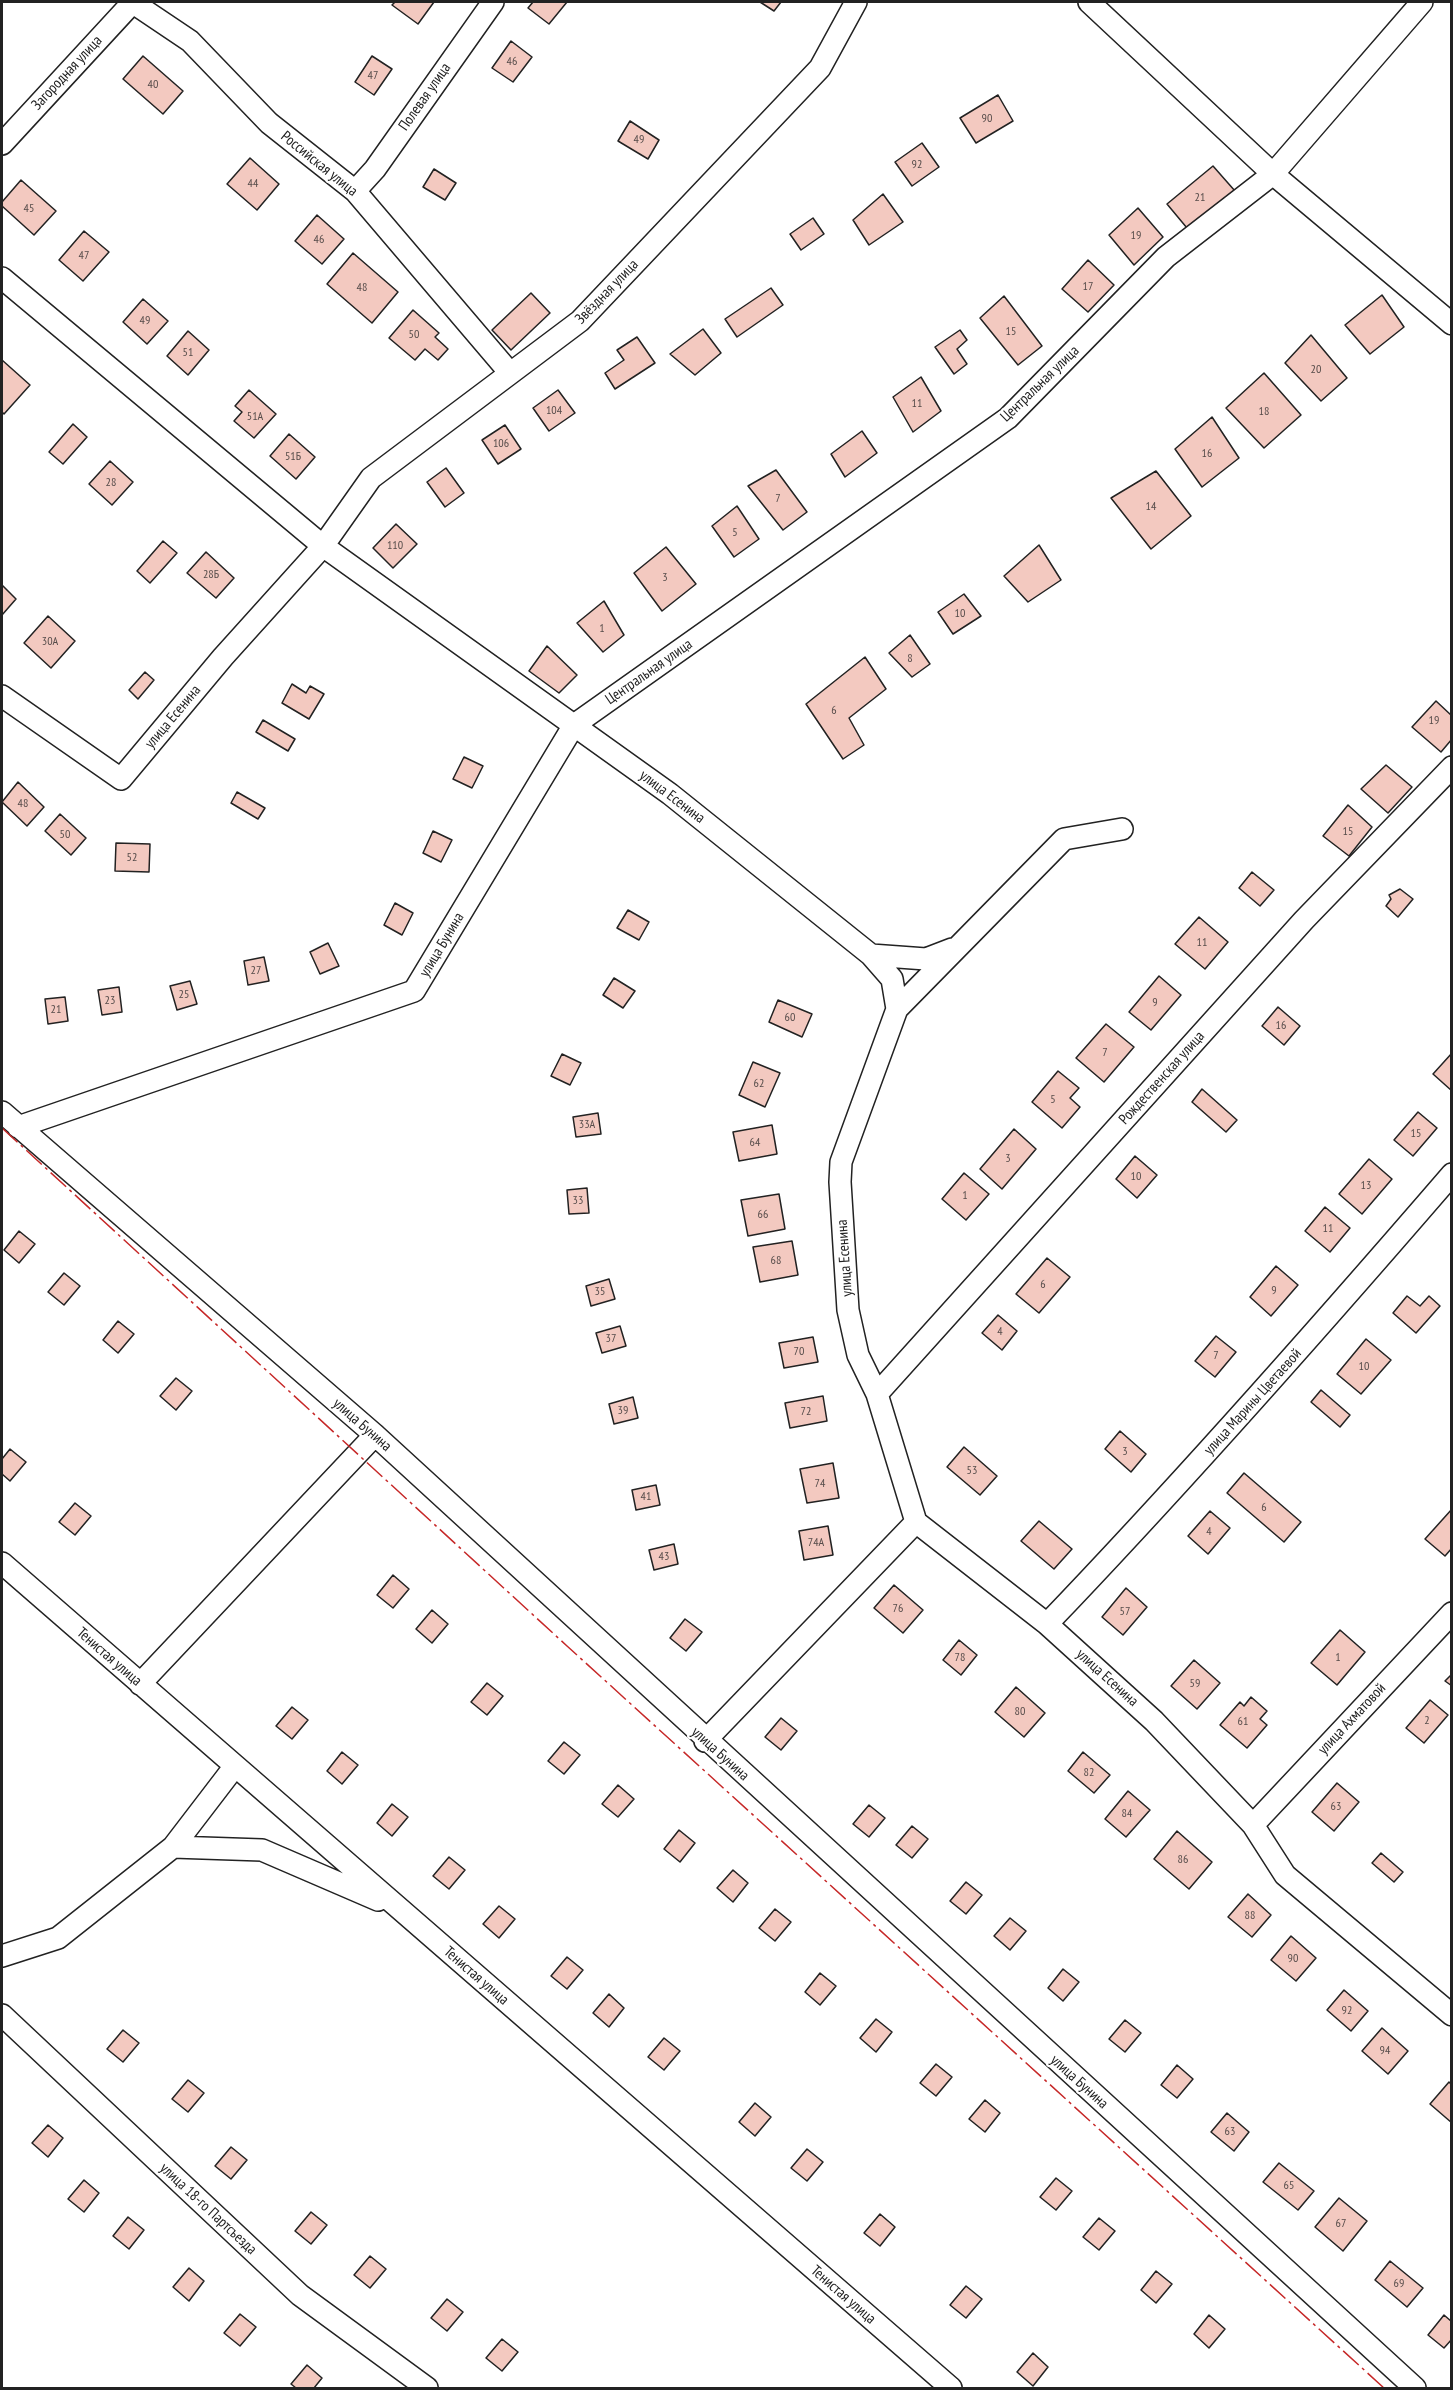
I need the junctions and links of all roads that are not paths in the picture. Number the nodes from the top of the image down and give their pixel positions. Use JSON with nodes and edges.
{"nodes":[{"id":1,"x":133,"y":2,"type":"edge"},
{"id":2,"x":493,"y":2,"type":"edge"},
{"id":3,"x":856,"y":2,"type":"edge"},
{"id":4,"x":1089,"y":2,"type":"edge"},
{"id":5,"x":1422,"y":2,"type":"edge"},
{"id":6,"x":2,"y":144,"type":"edge"},
{"id":7,"x":1273,"y":174,"type":"junction"},
{"id":8,"x":355,"y":191,"type":"junction"},
{"id":9,"x":2,"y":278,"type":"edge"},
{"id":10,"x":1452,"y":324,"type":"edge"},
{"id":11,"x":510,"y":373,"type":"junction"},
{"id":12,"x":322,"y":546,"type":"junction"},
{"id":13,"x":2,"y":696,"type":"edge"},
{"id":14,"x":574,"y":725,"type":"junction"},
{"id":15,"x":1452,"y":766,"type":"edge"},
{"id":16,"x":1122,"y":829,"type":"dead end"},
{"id":17,"x":961,"y":946,"type":"junction"},
{"id":18,"x":871,"y":955,"type":"junction"},
{"id":19,"x":897,"y":1009,"type":"junction"},
{"id":20,"x":2,"y":1112,"type":"edge"},
{"id":21,"x":18,"y":1127,"type":"junction"},
{"id":22,"x":1452,"y":1174,"type":"edge"},
{"id":23,"x":877,"y":1394,"type":"junction"},
{"id":24,"x":375,"y":1436,"type":"junction"},
{"id":25,"x":916,"y":1522,"type":"junction"},
{"id":26,"x":2,"y":1563,"type":"edge"},
{"id":27,"x":1452,"y":1612,"type":"edge"},
{"id":28,"x":1047,"y":1624,"type":"junction"},
{"id":29,"x":140,"y":1684,"type":"junction"},
{"id":30,"x":705,"y":1741,"type":"junction"},
{"id":31,"x":235,"y":1766,"type":"junction"},
{"id":32,"x":1253,"y":1825,"type":"junction"},
{"id":33,"x":173,"y":1847,"type":"junction"},
{"id":34,"x":398,"y":1908,"type":"junction"},
{"id":35,"x":2,"y":1956,"type":"edge"},
{"id":36,"x":2,"y":2015,"type":"edge"},
{"id":37,"x":1452,"y":2015,"type":"edge"},
{"id":38,"x":427,"y":2388,"type":"edge"},
{"id":39,"x":951,"y":2388,"type":"edge"},
{"id":40,"x":1416,"y":2388,"type":"edge"}],
"edges":[{"from":1,"to":6,"type":"street","name":"Загородная улица"},
{"from":1,"to":8,"type":"street","name":"Российская улица"},
{"from":2,"to":8,"type":"street","name":"Полевая улица"},
{"from":3,"to":11,"type":"street","name":"Звёздная улица"},
{"from":4,"to":7,"type":"street"},
{"from":5,"to":7,"type":"street","name":"Центральная улица"},
{"from":7,"to":10,"type":"street"},
{"from":7,"to":14,"type":"street","name":"Центральная улица"},
{"from":8,"to":11,"type":"street","name":"Российская улица"},
{"from":9,"to":12,"type":"street","name":"улица Есенина"},
{"from":11,"to":12,"type":"street","name":"Звёздная улица"},
{"from":12,"to":13,"type":"street","name":"улица Есенина"},
{"from":12,"to":14,"type":"street","name":"улица Есенина"},
{"from":14,"to":18,"type":"street","name":"улица Есенина"},
{"from":14,"to":21,"type":"street","name":"улица Бунина"},
{"from":15,"to":23,"type":"street","name":"Рождественская улица"},
{"from":16,"to":17,"type":"street"},
{"from":17,"to":18,"type":"street"},
{"from":17,"to":19,"type":"street"},
{"from":18,"to":19,"type":"street","name":"улица Есенина"},
{"from":19,"to":23,"type":"street","name":"улица Есенина"},
{"from":20,"to":21,"type":"street","name":"улица Бунина"},
{"from":21,"to":24,"type":"street","name":"улица Бунина"},
{"from":22,"to":28,"type":"street","name":"улица Марины Цветаевой"},
{"from":23,"to":25,"type":"street","name":"улица Есенина"},
{"from":24,"to":29,"type":"street"},
{"from":24,"to":30,"type":"street","name":"улица Бунина"},
{"from":25,"to":28,"type":"street","name":"улица Есенина"},
{"from":25,"to":30,"type":"street"},
{"from":26,"to":29,"type":"street","name":"Тенистая улица"},
{"from":27,"to":32,"type":"street","name":"улица Ахматовой"},
{"from":28,"to":32,"type":"street","name":"улица Есенина"},
{"from":29,"to":31,"type":"street","name":"Тенистая улица"},
{"from":30,"to":40,"type":"street","name":"улица Бунина"},
{"from":31,"to":33,"type":"street"},
{"from":31,"to":34,"type":"street","name":"Тенистая улица"},
{"from":32,"to":37,"type":"street","name":"улица Есенина"},
{"from":33,"to":34,"type":"street"},
{"from":33,"to":35,"type":"street"},
{"from":34,"to":39,"type":"street","name":"Тенистая улица"},
{"from":36,"to":38,"type":"street","name":"улица 18-го Партсъезда"}]}
